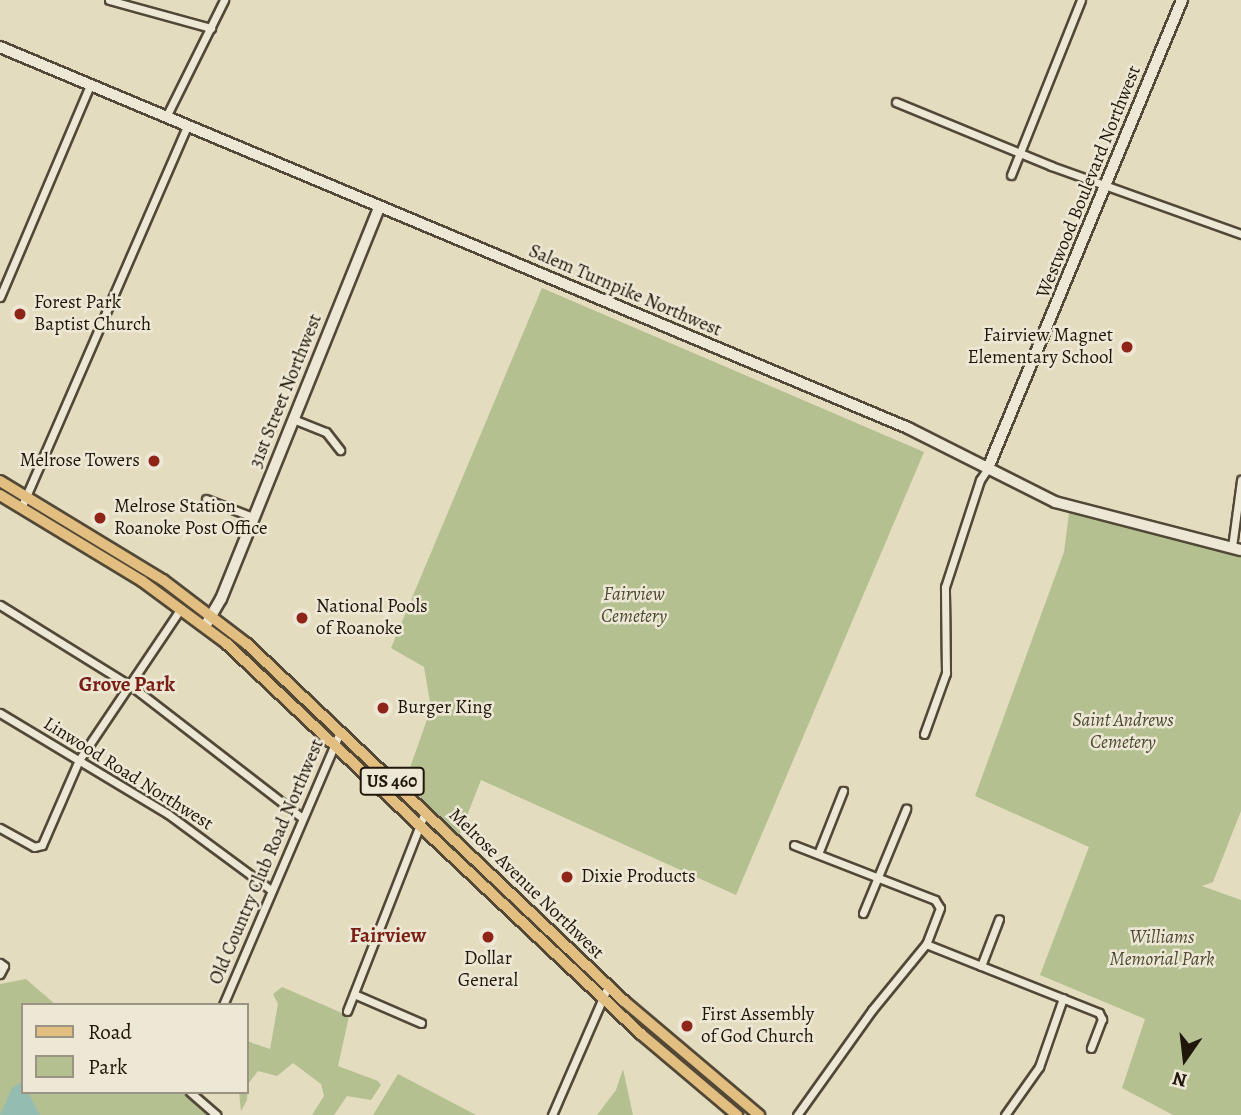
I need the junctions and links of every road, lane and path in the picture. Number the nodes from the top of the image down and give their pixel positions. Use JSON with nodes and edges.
{"nodes":[{"id":1,"x":224,"y":0,"type":"edge"},
{"id":2,"x":1081,"y":0,"type":"edge"},
{"id":3,"x":1182,"y":0,"type":"edge"},
{"id":4,"x":114,"y":1,"type":"edge"},
{"id":5,"x":211,"y":28,"type":"junction"},
{"id":6,"x":0,"y":47,"type":"edge"},
{"id":7,"x":90,"y":85,"type":"junction"},
{"id":8,"x":896,"y":102,"type":"dead end"},
{"id":9,"x":166,"y":117,"type":"junction"},
{"id":10,"x":187,"y":126,"type":"junction"},
{"id":11,"x":1020,"y":152,"type":"junction"},
{"id":12,"x":1011,"y":175,"type":"dead end"},
{"id":13,"x":1106,"y":187,"type":"junction"},
{"id":14,"x":379,"y":207,"type":"junction"},
{"id":15,"x":1241,"y":234,"type":"edge"},
{"id":16,"x":0,"y":297,"type":"edge"},
{"id":17,"x":293,"y":419,"type":"junction"},
{"id":18,"x":340,"y":450,"type":"dead end"},
{"id":19,"x":988,"y":468,"type":"junction"},
{"id":20,"x":1241,"y":480,"type":"edge"},
{"id":21,"x":0,"y":481,"type":"edge"},
{"id":22,"x":1241,"y":486,"type":"edge"},
{"id":23,"x":0,"y":495,"type":"edge"},
{"id":24,"x":27,"y":497,"type":"junction"},
{"id":25,"x":206,"y":499,"type":"dead end"},
{"id":26,"x":20,"y":508,"type":"junction"},
{"id":27,"x":253,"y":517,"type":"junction"},
{"id":28,"x":1236,"y":548,"type":"edge"},
{"id":29,"x":0,"y":605,"type":"edge"},
{"id":30,"x":181,"y":608,"type":"junction"},
{"id":31,"x":212,"y":615,"type":"junction"},
{"id":32,"x":205,"y":626,"type":"junction"},
{"id":33,"x":130,"y":685,"type":"junction"},
{"id":34,"x":0,"y":713,"type":"edge"},
{"id":35,"x":340,"y":732,"type":"junction"},
{"id":36,"x":924,"y":734,"type":"dead end"},
{"id":37,"x":334,"y":743,"type":"junction"},
{"id":38,"x":79,"y":760,"type":"junction"},
{"id":39,"x":844,"y":791,"type":"dead end"},
{"id":40,"x":906,"y":809,"type":"dead end"},
{"id":41,"x":425,"y":812,"type":"junction"},
{"id":42,"x":301,"y":817,"type":"junction"},
{"id":43,"x":421,"y":826,"type":"junction"},
{"id":44,"x":0,"y":828,"type":"edge"},
{"id":45,"x":794,"y":845,"type":"dead end"},
{"id":46,"x":818,"y":854,"type":"junction"},
{"id":47,"x":878,"y":878,"type":"junction"},
{"id":48,"x":271,"y":890,"type":"junction"},
{"id":49,"x":863,"y":914,"type":"dead end"},
{"id":50,"x":999,"y":919,"type":"dead end"},
{"id":51,"x":926,"y":944,"type":"junction"},
{"id":52,"x":2,"y":964,"type":"edge"},
{"id":53,"x":981,"y":965,"type":"junction"},
{"id":54,"x":0,"y":974,"type":"edge"},
{"id":55,"x":608,"y":986,"type":"junction"},
{"id":56,"x":354,"y":994,"type":"junction"},
{"id":57,"x":601,"y":997,"type":"junction"},
{"id":58,"x":1063,"y":998,"type":"junction"},
{"id":59,"x":224,"y":1003,"type":"edge"},
{"id":60,"x":346,"y":1011,"type":"dead end"},
{"id":61,"x":421,"y":1023,"type":"dead end"},
{"id":62,"x":1091,"y":1048,"type":"dead end"},
{"id":63,"x":192,"y":1094,"type":"edge"},
{"id":64,"x":216,"y":1115,"type":"edge"},
{"id":65,"x":552,"y":1115,"type":"edge"},
{"id":66,"x":737,"y":1115,"type":"edge"},
{"id":67,"x":759,"y":1115,"type":"edge"},
{"id":68,"x":797,"y":1115,"type":"edge"},
{"id":69,"x":1005,"y":1115,"type":"edge"}],
"edges":[{"from":1,"to":5,"type":"street"},
{"from":2,"to":11,"type":"street"},
{"from":3,"to":13,"type":"street","name":"Westwood Boulevard Northwest"},
{"from":4,"to":5,"type":"street"},
{"from":5,"to":9,"type":"street"},
{"from":6,"to":7,"type":"street","name":"Salem Turnpike Northwest"},
{"from":7,"to":9,"type":"street","name":"Salem Turnpike Northwest"},
{"from":7,"to":16,"type":"street"},
{"from":8,"to":11,"type":"street"},
{"from":9,"to":10,"type":"street","name":"Salem Turnpike Northwest"},
{"from":10,"to":14,"type":"street","name":"Salem Turnpike Northwest"},
{"from":10,"to":24,"type":"street"},
{"from":11,"to":12,"type":"street"},
{"from":11,"to":13,"type":"street"},
{"from":13,"to":15,"type":"street"},
{"from":13,"to":19,"type":"street","name":"Westwood Boulevard Northwest"},
{"from":14,"to":17,"type":"street","name":"31st Street Northwest"},
{"from":14,"to":19,"type":"street","name":"Salem Turnpike Northwest"},
{"from":17,"to":18,"type":"street"},
{"from":17,"to":27,"type":"street","name":"31st Street Northwest"},
{"from":19,"to":28,"type":"street","name":"Salem Turnpike Northwest"},
{"from":19,"to":36,"type":"street","name":"Westwood Boulevard Northwest"},
{"from":20,"to":22,"type":"street"},
{"from":21,"to":24,"type":"main road","name":"Melrose Avenue Northwest","number":"US 460"},
{"from":22,"to":28,"type":"street"},
{"from":23,"to":26,"type":"main road","name":"Melrose Avenue Northwest","number":"US 460"},
{"from":24,"to":26,"type":"street"},
{"from":24,"to":31,"type":"main road","name":"Melrose Avenue Northwest","number":"US 460"},
{"from":25,"to":27,"type":"street"},
{"from":26,"to":30,"type":"main road","name":"Melrose Avenue Northwest","number":"US 460"},
{"from":27,"to":31,"type":"street","name":"31st Street Northwest"},
{"from":29,"to":33,"type":"street"},
{"from":30,"to":32,"type":"main road","name":"Melrose Avenue Northwest","number":"US 460"},
{"from":30,"to":33,"type":"street"},
{"from":31,"to":32,"type":"street","name":"31st Street Northwest"},
{"from":31,"to":35,"type":"main road","name":"Melrose Avenue Northwest","number":"US 460"},
{"from":32,"to":37,"type":"main road","name":"Melrose Avenue Northwest","number":"US 460"},
{"from":33,"to":38,"type":"street"},
{"from":33,"to":42,"type":"street"},
{"from":34,"to":38,"type":"street","name":"Linwood Road Northwest"},
{"from":35,"to":37,"type":"street","name":"Old Country Club Road Northwest"},
{"from":35,"to":41,"type":"main road","name":"Melrose Avenue Northwest","number":"US 460"},
{"from":37,"to":42,"type":"street","name":"Old Country Club Road Northwest"},
{"from":37,"to":43,"type":"main road","name":"Melrose Avenue Northwest","number":"US 460"},
{"from":38,"to":44,"type":"street"},
{"from":38,"to":48,"type":"street","name":"Linwood Road Northwest"},
{"from":39,"to":46,"type":"street"},
{"from":40,"to":47,"type":"street"},
{"from":41,"to":43,"type":"street"},
{"from":41,"to":55,"type":"main road","name":"Melrose Avenue Northwest","number":"US 460"},
{"from":42,"to":48,"type":"street","name":"Old Country Club Road Northwest"},
{"from":43,"to":56,"type":"street"},
{"from":43,"to":57,"type":"main road","name":"Melrose Avenue Northwest","number":"US 460"},
{"from":45,"to":46,"type":"street"},
{"from":46,"to":47,"type":"street"},
{"from":47,"to":49,"type":"street"},
{"from":47,"to":51,"type":"street"},
{"from":48,"to":59,"type":"street","name":"Old Country Club Road Northwest"},
{"from":50,"to":53,"type":"street"},
{"from":51,"to":53,"type":"street"},
{"from":51,"to":68,"type":"street"},
{"from":52,"to":54,"type":"street"},
{"from":53,"to":58,"type":"street"},
{"from":55,"to":57,"type":"street"},
{"from":55,"to":67,"type":"main road","name":"Melrose Avenue Northwest","number":"US 460"},
{"from":56,"to":60,"type":"street"},
{"from":56,"to":61,"type":"street"},
{"from":57,"to":65,"type":"street"},
{"from":57,"to":66,"type":"main road","name":"Melrose Avenue Northwest","number":"US 460"},
{"from":58,"to":62,"type":"street"},
{"from":58,"to":69,"type":"street"},
{"from":63,"to":64,"type":"street"}]}
